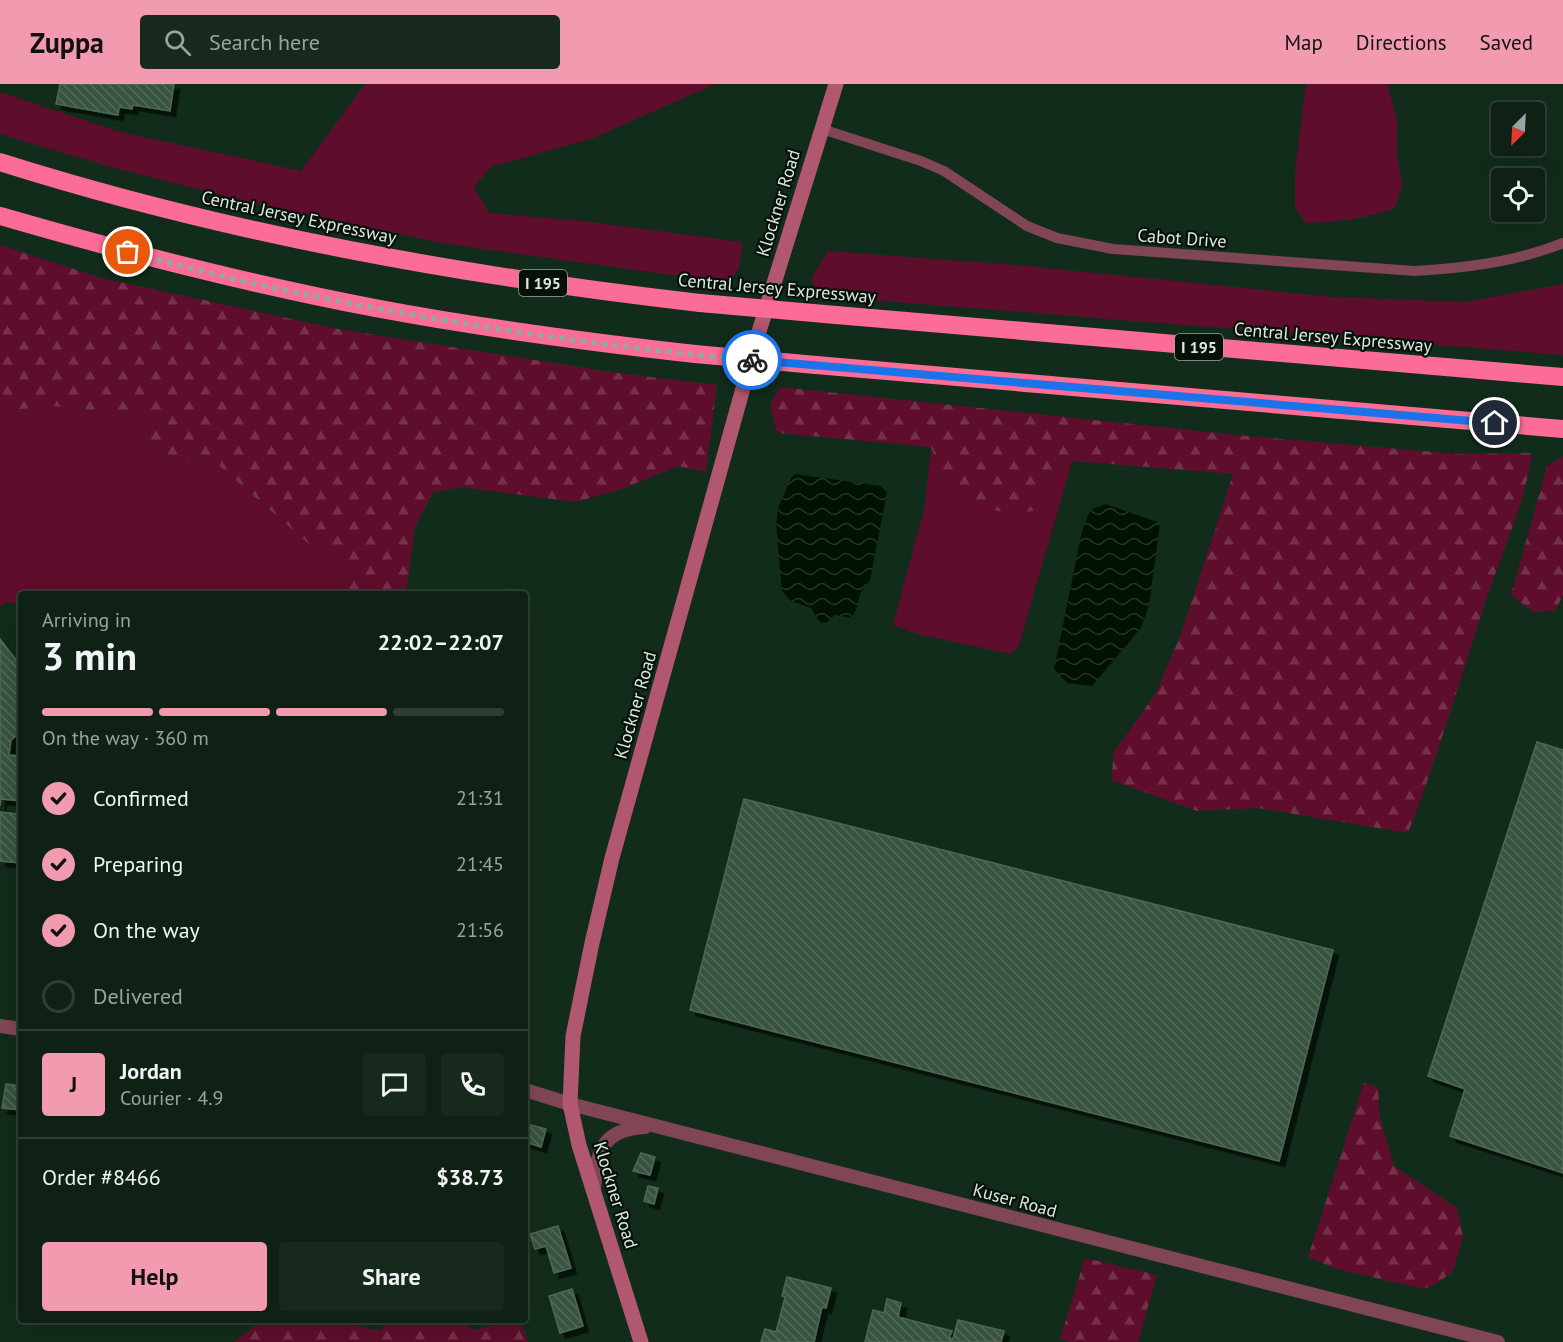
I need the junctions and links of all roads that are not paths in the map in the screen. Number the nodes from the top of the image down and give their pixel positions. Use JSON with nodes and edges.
{"nodes":[{"id":1,"x":836,"y":84,"type":"edge"},
{"id":2,"x":822,"y":129,"type":"junction"},
{"id":3,"x":0,"y":162,"type":"edge"},
{"id":4,"x":0,"y":216,"type":"edge"},
{"id":5,"x":1563,"y":243,"type":"edge"},
{"id":6,"x":1563,"y":376,"type":"edge"},
{"id":7,"x":1563,"y":429,"type":"edge"},
{"id":8,"x":0,"y":1026,"type":"edge"},
{"id":9,"x":18,"y":1029,"type":"edge"},
{"id":10,"x":528,"y":1091,"type":"edge"},
{"id":11,"x":570,"y":1104,"type":"junction"},
{"id":12,"x":661,"y":1126,"type":"junction"},
{"id":13,"x":594,"y":1193,"type":"junction"},
{"id":14,"x":641,"y":1342,"type":"edge"},
{"id":15,"x":1498,"y":1342,"type":"edge"}],
"edges":[{"from":1,"to":2,"type":"main road","name":"Klockner Road"},
{"from":2,"to":5,"type":"street","name":"Cabot Drive"},
{"from":2,"to":11,"type":"main road","name":"Klockner Road"},
{"from":3,"to":6,"type":"highway","name":"Central Jersey Expressway","number":"I 195","bridge":true},
{"from":4,"to":7,"type":"highway","bridge":true},
{"from":8,"to":9,"type":"street"},
{"from":10,"to":11,"type":"street","name":"Kuser Road"},
{"from":11,"to":12,"type":"street","name":"Kuser Road"},
{"from":11,"to":13,"type":"main road","name":"Klockner Road"},
{"from":12,"to":13,"type":"street"},
{"from":12,"to":15,"type":"street","name":"Kuser Road"},
{"from":13,"to":14,"type":"main road","name":"Klockner Road"}]}
